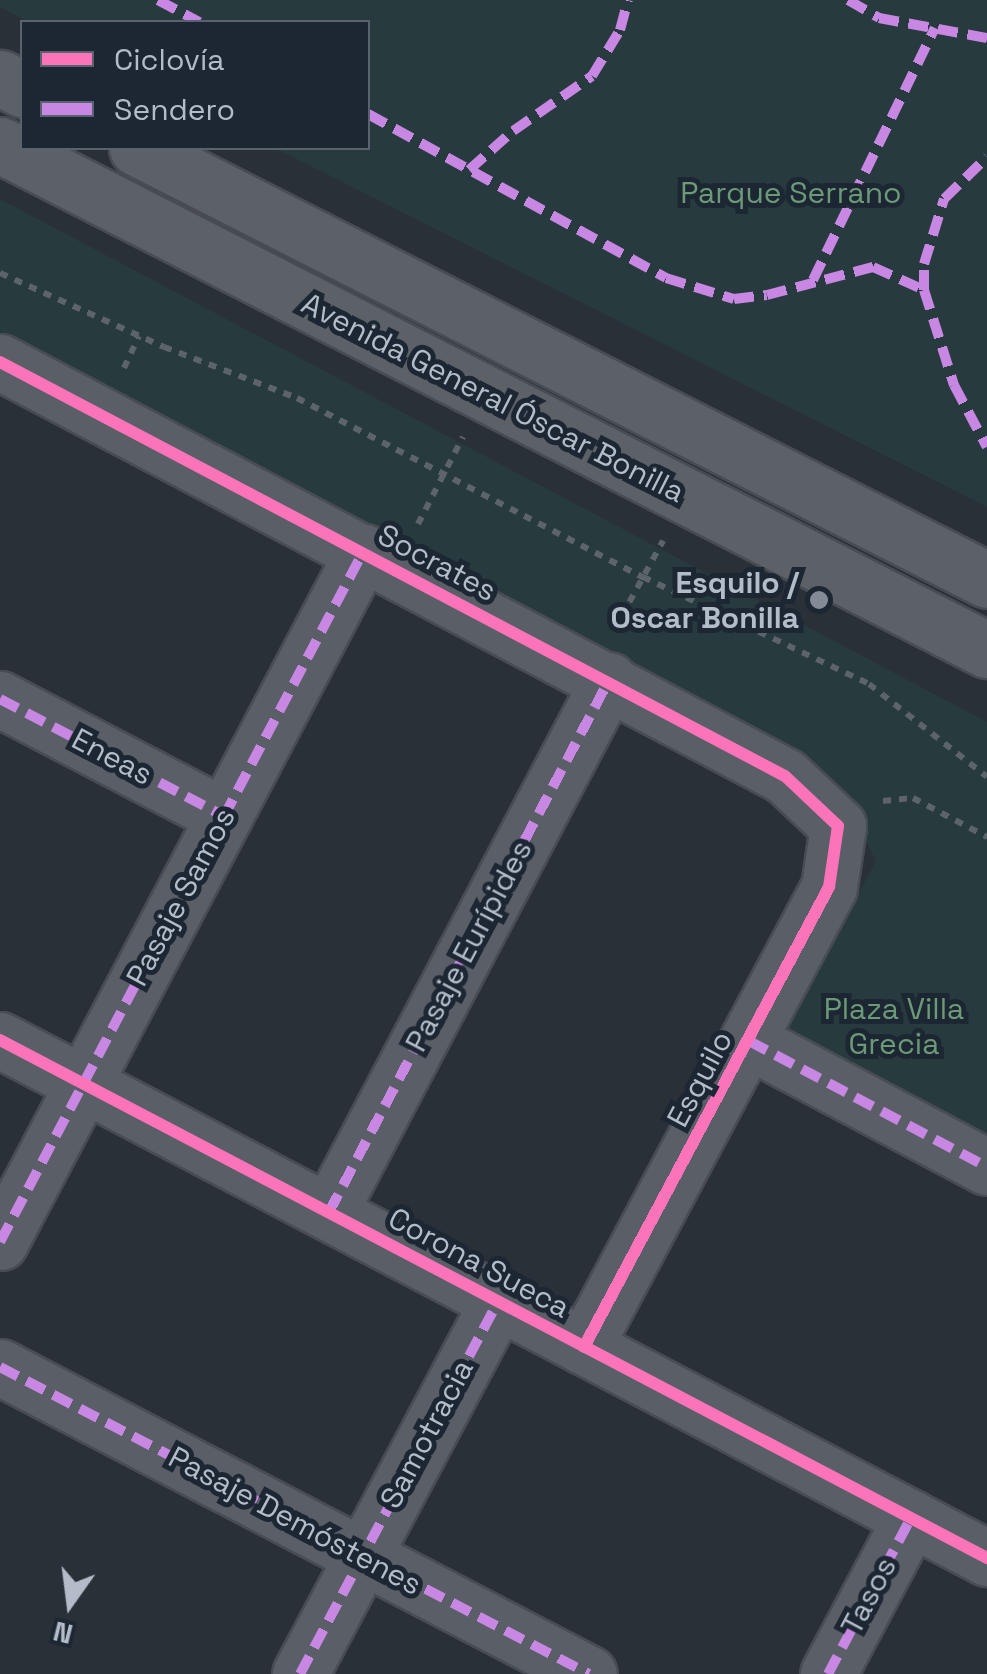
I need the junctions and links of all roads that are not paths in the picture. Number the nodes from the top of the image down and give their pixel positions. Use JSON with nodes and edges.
{"nodes":[{"id":1,"x":0,"y":145,"type":"edge"},
{"id":2,"x":140,"y":150,"type":"edge"},
{"id":3,"x":0,"y":362,"type":"edge"},
{"id":4,"x":379,"y":561,"type":"junction"},
{"id":5,"x":987,"y":580,"type":"edge"},
{"id":6,"x":987,"y":650,"type":"edge"},
{"id":7,"x":600,"y":676,"type":"junction"},
{"id":8,"x":0,"y":698,"type":"edge"},
{"id":9,"x":224,"y":816,"type":"junction"},
{"id":10,"x":838,"y":826,"type":"joint"},
{"id":11,"x":0,"y":1040,"type":"edge"},
{"id":12,"x":749,"y":1041,"type":"junction"},
{"id":13,"x":83,"y":1083,"type":"junction"},
{"id":14,"x":987,"y":1167,"type":"edge"},
{"id":15,"x":329,"y":1212,"type":"junction"},
{"id":16,"x":0,"y":1242,"type":"edge"},
{"id":17,"x":498,"y":1301,"type":"junction"},
{"id":18,"x":584,"y":1347,"type":"junction"},
{"id":19,"x":0,"y":1367,"type":"edge"},
{"id":20,"x":910,"y":1518,"type":"junction"},
{"id":21,"x":362,"y":1556,"type":"junction"},
{"id":22,"x":987,"y":1558,"type":"edge"},
{"id":23,"x":300,"y":1674,"type":"edge"},
{"id":24,"x":589,"y":1674,"type":"edge"},
{"id":25,"x":828,"y":1674,"type":"edge"}],
"edges":[{"from":1,"to":6,"type":"main road","name":"Avenida General Óscar Bonilla"},
{"from":2,"to":5,"type":"main road","name":"Avenida General Óscar Bonilla"},
{"from":3,"to":4,"type":"street","name":"Socrates"},
{"from":4,"to":7,"type":"street","name":"Socrates"},
{"from":4,"to":9,"type":"street","name":"Pasaje Samos"},
{"from":7,"to":10,"type":"street","name":"Socrates"},
{"from":7,"to":15,"type":"street","name":"Pasaje Eurípides"},
{"from":8,"to":9,"type":"street","name":"Eneas"},
{"from":9,"to":13,"type":"street","name":"Pasaje Samos"},
{"from":10,"to":12,"type":"street","name":"Esquilo"},
{"from":11,"to":13,"type":"street","name":"Corona Sueca"},
{"from":12,"to":14,"type":"street"},
{"from":12,"to":18,"type":"street","name":"Esquilo"},
{"from":13,"to":15,"type":"street","name":"Corona Sueca"},
{"from":13,"to":16,"type":"street","name":"Pasaje Samos"},
{"from":15,"to":17,"type":"street","name":"Corona Sueca"},
{"from":17,"to":18,"type":"street","name":"Corona Sueca"},
{"from":17,"to":21,"type":"street","name":"Samotracia"},
{"from":18,"to":20,"type":"street","name":"Corona Sueca"},
{"from":19,"to":21,"type":"street","name":"Pasaje Demóstenes"},
{"from":20,"to":22,"type":"street","name":"Corona Sueca"},
{"from":20,"to":25,"type":"street","name":"Tasos"},
{"from":21,"to":23,"type":"street","name":"Samotracia"},
{"from":21,"to":24,"type":"street","name":"Pasaje Demóstenes"}]}
